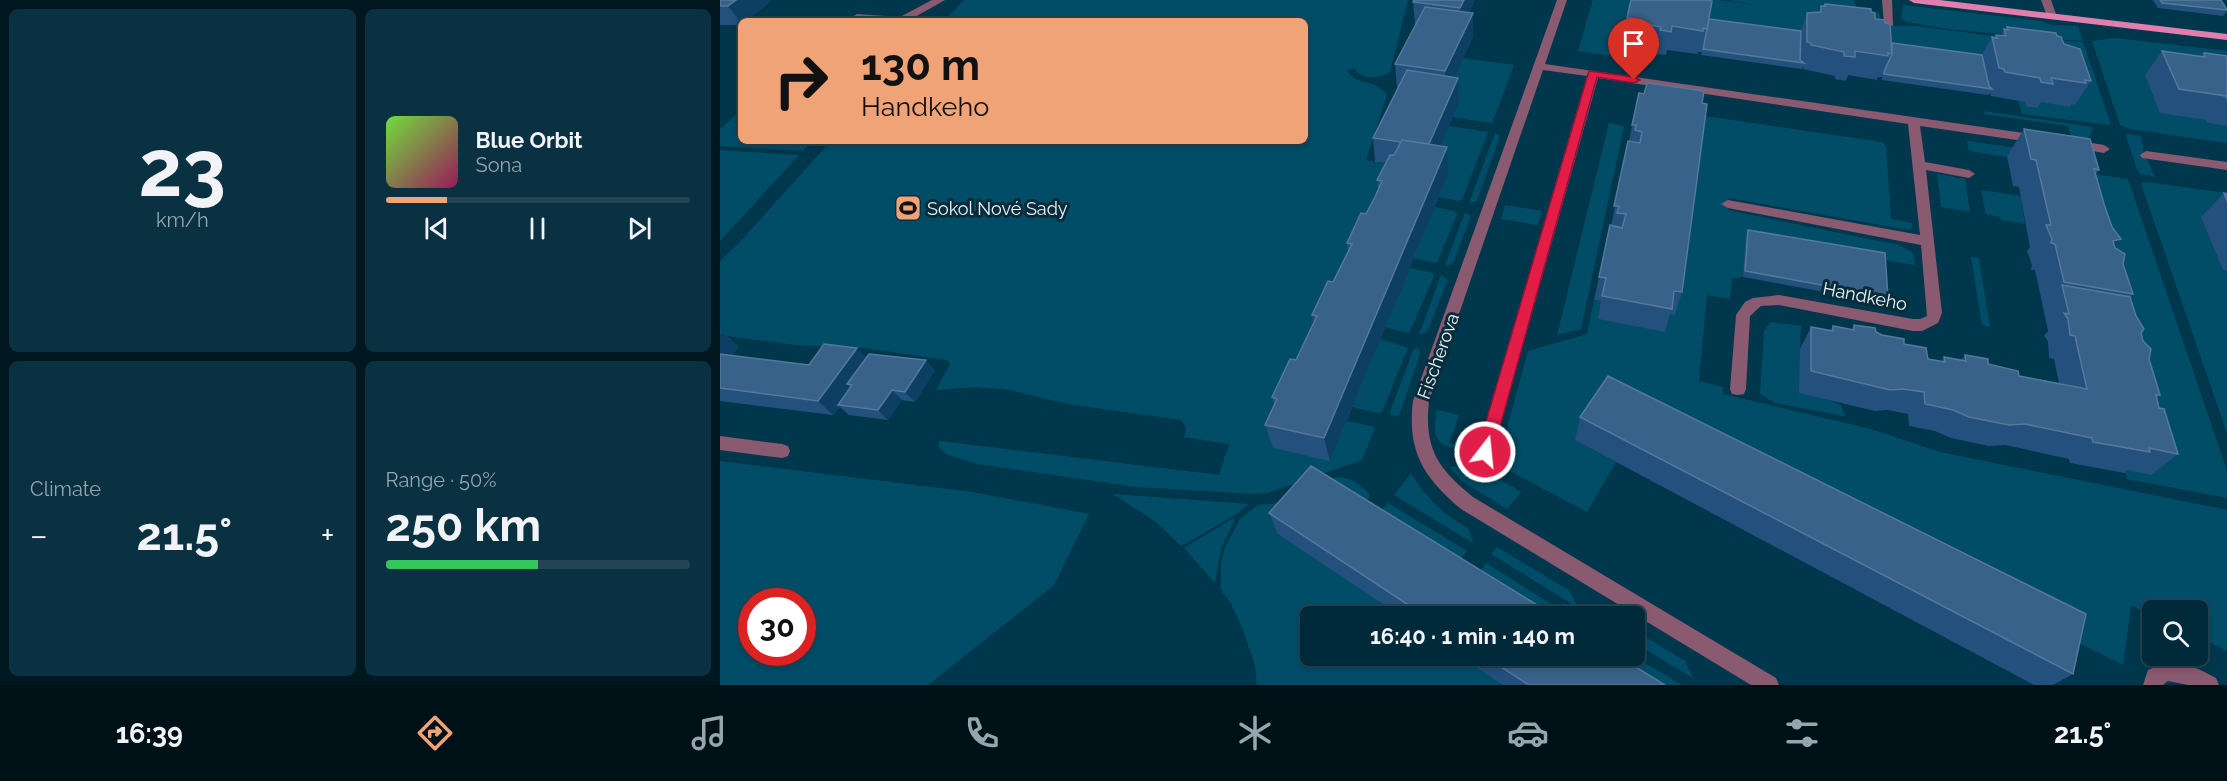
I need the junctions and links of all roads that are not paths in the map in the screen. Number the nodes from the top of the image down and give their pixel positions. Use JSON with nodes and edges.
{"nodes":[{"id":1,"x":940,"y":0,"type":"edge"},
{"id":2,"x":1562,"y":0,"type":"edge"},
{"id":3,"x":1887,"y":0,"type":"edge"},
{"id":4,"x":1914,"y":0,"type":"edge"},
{"id":5,"x":2046,"y":0,"type":"edge"},
{"id":6,"x":2052,"y":16,"type":"junction"},
{"id":7,"x":857,"y":17,"type":"dead end"},
{"id":8,"x":872,"y":18,"type":"edge"},
{"id":9,"x":906,"y":18,"type":"edge"},
{"id":10,"x":1889,"y":24,"type":"edge"},
{"id":11,"x":2227,"y":38,"type":"edge"},
{"id":12,"x":1539,"y":66,"type":"junction"},
{"id":13,"x":1593,"y":74,"type":"junction"},
{"id":14,"x":1914,"y":121,"type":"junction"},
{"id":15,"x":2104,"y":149,"type":"dead end"},
{"id":16,"x":2146,"y":155,"type":"dead end"},
{"id":17,"x":1919,"y":165,"type":"junction"},
{"id":18,"x":2227,"y":166,"type":"edge"},
{"id":19,"x":1969,"y":174,"type":"dead end"},
{"id":20,"x":1728,"y":204,"type":"dead end"},
{"id":21,"x":1927,"y":241,"type":"junction"},
{"id":22,"x":1738,"y":389,"type":"dead end"},
{"id":23,"x":720,"y":443,"type":"edge"},
{"id":24,"x":782,"y":451,"type":"dead end"},
{"id":25,"x":1485,"y":452,"type":"dead end"},
{"id":26,"x":1769,"y":685,"type":"edge"},
{"id":27,"x":2153,"y":685,"type":"edge"},
{"id":28,"x":2209,"y":685,"type":"edge"}],
"edges":[{"from":1,"to":9,"type":"street"},
{"from":2,"to":12,"type":"street","name":"Fischerova"},
{"from":3,"to":10,"type":"street"},
{"from":4,"to":6,"type":"main road"},
{"from":5,"to":6,"type":"street"},
{"from":6,"to":11,"type":"main road"},
{"from":7,"to":8,"type":"street"},
{"from":12,"to":13,"type":"street"},
{"from":12,"to":26,"type":"street","name":"Fischerova"},
{"from":13,"to":14,"type":"street"},
{"from":13,"to":25,"type":"street"},
{"from":14,"to":15,"type":"street"},
{"from":14,"to":17,"type":"street","name":"Handkeho"},
{"from":16,"to":18,"type":"street"},
{"from":17,"to":19,"type":"street"},
{"from":17,"to":21,"type":"street","name":"Handkeho"},
{"from":20,"to":21,"type":"street"},
{"from":21,"to":22,"type":"street","name":"Handkeho"},
{"from":23,"to":24,"type":"street"},
{"from":27,"to":28,"type":"street"}]}
